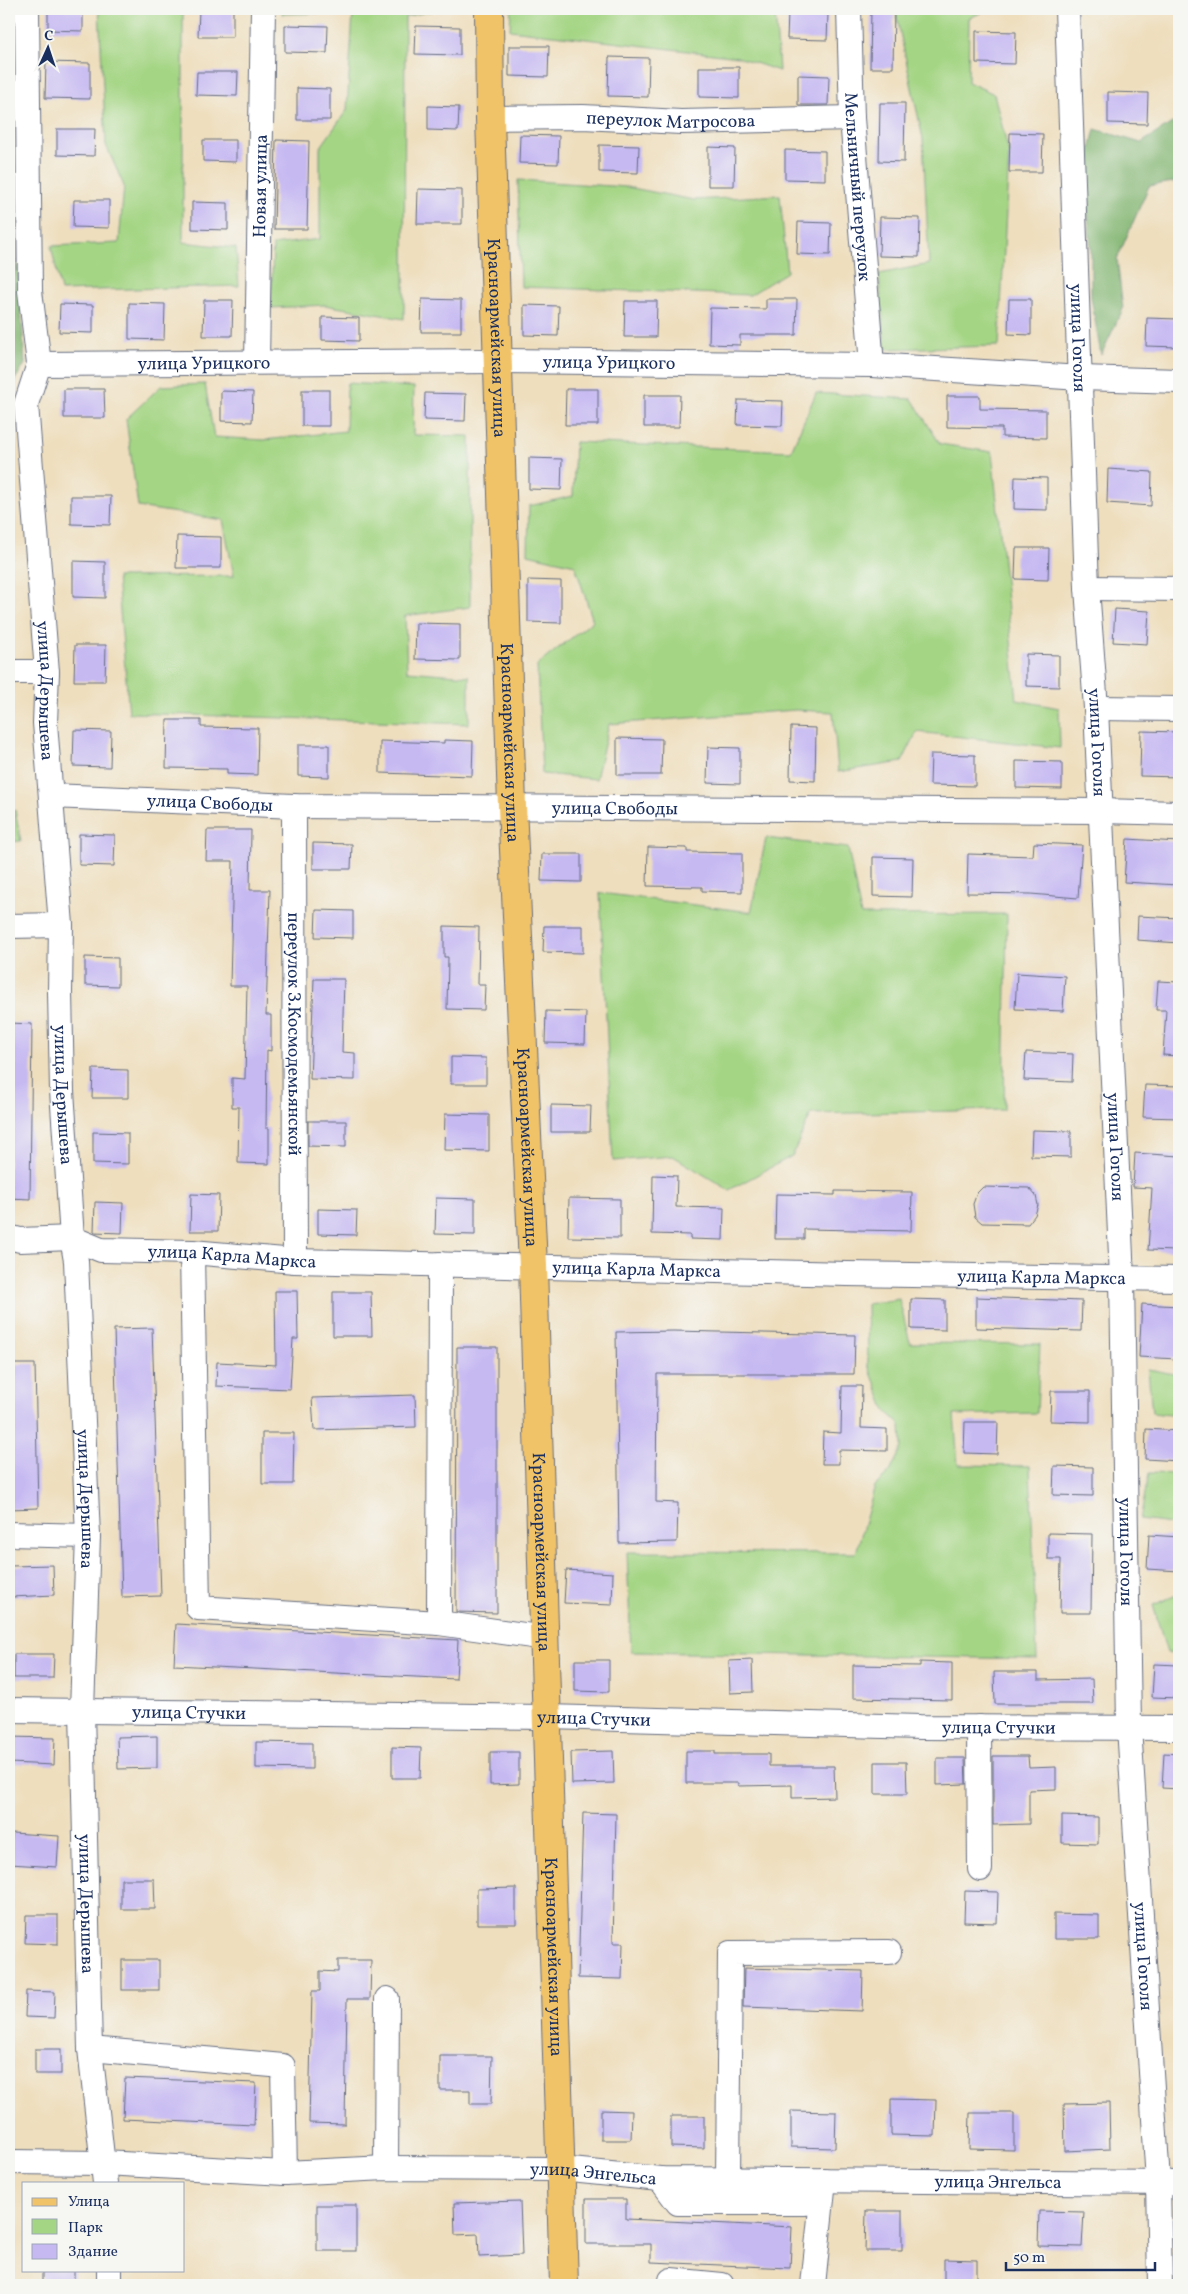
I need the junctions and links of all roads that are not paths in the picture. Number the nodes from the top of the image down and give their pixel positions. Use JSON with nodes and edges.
{"nodes":[{"id":1,"x":27,"y":9,"type":"edge"},
{"id":2,"x":263,"y":9,"type":"edge"},
{"id":3,"x":489,"y":9,"type":"edge"},
{"id":4,"x":850,"y":9,"type":"edge"},
{"id":5,"x":1067,"y":9,"type":"edge"},
{"id":6,"x":490,"y":118,"type":"junction"},
{"id":7,"x":852,"y":118,"type":"junction"},
{"id":8,"x":498,"y":361,"type":"junction"},
{"id":9,"x":257,"y":362,"type":"junction"},
{"id":10,"x":39,"y":364,"type":"junction"},
{"id":11,"x":872,"y":365,"type":"junction"},
{"id":12,"x":1080,"y":378,"type":"junction"},
{"id":13,"x":1179,"y":381,"type":"edge"},
{"id":14,"x":17,"y":405,"type":"edge"},
{"id":15,"x":1087,"y":588,"type":"junction"},
{"id":16,"x":1179,"y":589,"type":"edge"},
{"id":17,"x":9,"y":672,"type":"edge"},
{"id":18,"x":47,"y":672,"type":"junction"},
{"id":19,"x":1096,"y":708,"type":"junction"},
{"id":20,"x":1179,"y":709,"type":"edge"},
{"id":21,"x":51,"y":796,"type":"junction"},
{"id":22,"x":294,"y":806,"type":"junction"},
{"id":23,"x":512,"y":806,"type":"junction"},
{"id":24,"x":1100,"y":811,"type":"junction"},
{"id":25,"x":1179,"y":813,"type":"edge"},
{"id":26,"x":62,"y":925,"type":"junction"},
{"id":27,"x":9,"y":926,"type":"edge"},
{"id":28,"x":72,"y":1238,"type":"junction"},
{"id":29,"x":13,"y":1243,"type":"edge"},
{"id":30,"x":192,"y":1252,"type":"junction"},
{"id":31,"x":295,"y":1261,"type":"junction"},
{"id":32,"x":440,"y":1264,"type":"junction"},
{"id":33,"x":533,"y":1266,"type":"junction"},
{"id":34,"x":1122,"y":1278,"type":"junction"},
{"id":35,"x":1179,"y":1279,"type":"edge"},
{"id":36,"x":9,"y":1534,"type":"edge"},
{"id":37,"x":88,"y":1536,"type":"junction"},
{"id":38,"x":439,"y":1623,"type":"junction"},
{"id":39,"x":546,"y":1638,"type":"junction"},
{"id":40,"x":9,"y":1710,"type":"edge"},
{"id":41,"x":82,"y":1710,"type":"junction"},
{"id":42,"x":547,"y":1717,"type":"junction"},
{"id":43,"x":979,"y":1727,"type":"junction"},
{"id":44,"x":1129,"y":1727,"type":"junction"},
{"id":45,"x":1179,"y":1728,"type":"edge"},
{"id":46,"x":980,"y":1869,"type":"dead end"},
{"id":47,"x":889,"y":1952,"type":"dead end"},
{"id":48,"x":387,"y":1999,"type":"dead end"},
{"id":49,"x":90,"y":2049,"type":"junction"},
{"id":50,"x":9,"y":2162,"type":"edge"},
{"id":51,"x":386,"y":2168,"type":"junction"},
{"id":52,"x":561,"y":2169,"type":"junction"},
{"id":53,"x":105,"y":2173,"type":"edge"},
{"id":54,"x":285,"y":2174,"type":"junction"},
{"id":55,"x":660,"y":2179,"type":"junction"},
{"id":56,"x":728,"y":2179,"type":"junction"},
{"id":57,"x":824,"y":2180,"type":"junction"},
{"id":58,"x":1169,"y":2182,"type":"edge"},
{"id":59,"x":109,"y":2272,"type":"edge"},
{"id":60,"x":671,"y":2280,"type":"dead end"},
{"id":61,"x":109,"y":2285,"type":"edge"},
{"id":62,"x":564,"y":2285,"type":"edge"},
{"id":63,"x":722,"y":2285,"type":"edge"},
{"id":64,"x":813,"y":2285,"type":"edge"},
{"id":65,"x":1160,"y":2285,"type":"edge"}],
"edges":[{"from":1,"to":10,"type":"street","name":"улица Дерышева"},
{"from":2,"to":9,"type":"street","name":"Новая улица"},
{"from":3,"to":6,"type":"main road","name":"Красноармейская улица"},
{"from":4,"to":7,"type":"street","name":"Мельничный переулок"},
{"from":5,"to":12,"type":"street","name":"улица Гоголя"},
{"from":6,"to":7,"type":"street","name":"переулок Матросова"},
{"from":6,"to":8,"type":"main road","name":"Красноармейская улица"},
{"from":7,"to":11,"type":"street","name":"Мельничный переулок"},
{"from":8,"to":9,"type":"street","name":"улица Урицкого"},
{"from":8,"to":11,"type":"street","name":"улица Урицкого"},
{"from":8,"to":23,"type":"main road","name":"Красноармейская улица"},
{"from":9,"to":10,"type":"street","name":"улица Урицкого"},
{"from":10,"to":14,"type":"street","name":"улица Дерышева"},
{"from":11,"to":12,"type":"street","name":"улица Урицкого"},
{"from":12,"to":13,"type":"street","name":"улица Урицкого"},
{"from":12,"to":15,"type":"street","name":"улица Гоголя"},
{"from":14,"to":18,"type":"street","name":"улица Дерышева"},
{"from":15,"to":16,"type":"street"},
{"from":15,"to":19,"type":"street","name":"улица Гоголя"},
{"from":17,"to":18,"type":"street"},
{"from":18,"to":21,"type":"street","name":"улица Дерышева"},
{"from":19,"to":20,"type":"street"},
{"from":19,"to":24,"type":"street","name":"улица Гоголя"},
{"from":21,"to":22,"type":"street","name":"улица Свободы"},
{"from":21,"to":26,"type":"street","name":"улица Дерышева"},
{"from":22,"to":23,"type":"street","name":"улица Свободы"},
{"from":22,"to":31,"type":"street","name":"переулок З.Космодемьянской"},
{"from":23,"to":24,"type":"street","name":"улица Свободы"},
{"from":23,"to":33,"type":"main road","name":"Красноармейская улица"},
{"from":24,"to":25,"type":"street","name":"улица Свободы"},
{"from":24,"to":34,"type":"street","name":"улица Гоголя"},
{"from":26,"to":27,"type":"street"},
{"from":26,"to":28,"type":"street","name":"улица Дерышева"},
{"from":28,"to":29,"type":"street","name":"улица Карла Маркса"},
{"from":28,"to":30,"type":"street","name":"улица Карла Маркса"},
{"from":28,"to":37,"type":"street","name":"улица Дерышева"},
{"from":30,"to":31,"type":"street","name":"улица Карла Маркса"},
{"from":30,"to":38,"type":"street"},
{"from":31,"to":32,"type":"street","name":"улица Карла Маркса"},
{"from":32,"to":33,"type":"street","name":"улица Карла Маркса"},
{"from":32,"to":38,"type":"street"},
{"from":33,"to":34,"type":"street","name":"улица Карла Маркса"},
{"from":33,"to":39,"type":"main road","name":"Красноармейская улица"},
{"from":34,"to":35,"type":"street","name":"улица Карла Маркса"},
{"from":34,"to":44,"type":"street","name":"улица Гоголя"},
{"from":36,"to":37,"type":"street"},
{"from":37,"to":41,"type":"street","name":"улица Дерышева"},
{"from":38,"to":39,"type":"street"},
{"from":39,"to":42,"type":"main road","name":"Красноармейская улица"},
{"from":40,"to":41,"type":"street","name":"улица Стучки"},
{"from":41,"to":42,"type":"street","name":"улица Стучки"},
{"from":41,"to":49,"type":"street","name":"улица Дерышева"},
{"from":42,"to":43,"type":"street","name":"улица Стучки"},
{"from":42,"to":52,"type":"main road","name":"Красноармейская улица"},
{"from":43,"to":44,"type":"street","name":"улица Стучки"},
{"from":43,"to":46,"type":"street"},
{"from":44,"to":45,"type":"street","name":"улица Стучки"},
{"from":44,"to":58,"type":"street","name":"улица Гоголя"},
{"from":47,"to":56,"type":"street"},
{"from":48,"to":51,"type":"street"},
{"from":49,"to":53,"type":"street","name":"улица Дерышева"},
{"from":49,"to":54,"type":"street"},
{"from":50,"to":53,"type":"street","name":"улица Энгельса"},
{"from":51,"to":52,"type":"street","name":"улица Энгельса"},
{"from":51,"to":54,"type":"street","name":"улица Энгельса"},
{"from":52,"to":55,"type":"street","name":"улица Энгельса"},
{"from":52,"to":62,"type":"main road","name":"Красноармейская улица"},
{"from":53,"to":54,"type":"street","name":"улица Энгельса"},
{"from":55,"to":56,"type":"street","name":"улица Энгельса"},
{"from":55,"to":57,"type":"street"},
{"from":56,"to":57,"type":"street","name":"улица Энгельса"},
{"from":57,"to":58,"type":"street","name":"улица Энгельса"},
{"from":57,"to":64,"type":"street"},
{"from":58,"to":65,"type":"street","name":"улица Гоголя"},
{"from":59,"to":61,"type":"street"},
{"from":60,"to":63,"type":"street"}]}
